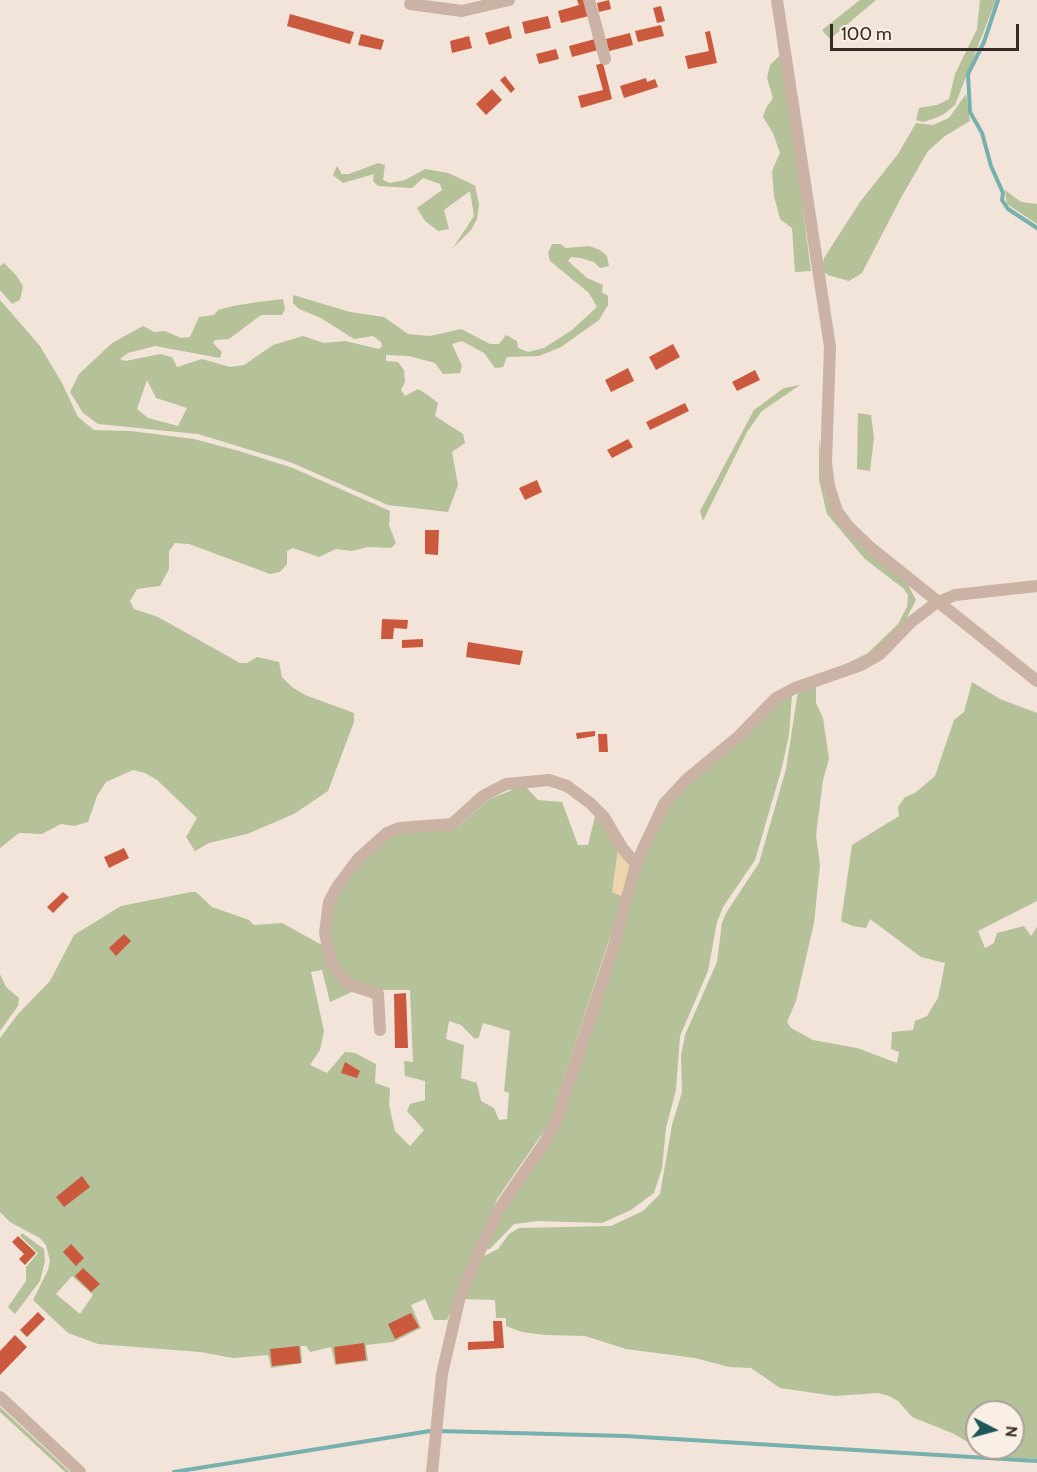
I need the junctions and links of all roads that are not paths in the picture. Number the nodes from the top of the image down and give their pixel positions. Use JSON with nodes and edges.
{"nodes":[{"id":1,"x":509,"y":0,"type":"edge"},
{"id":2,"x":589,"y":0,"type":"edge"},
{"id":3,"x":777,"y":0,"type":"edge"},
{"id":4,"x":410,"y":4,"type":"dead end"},
{"id":5,"x":605,"y":59,"type":"dead end"},
{"id":6,"x":1037,"y":586,"type":"edge"},
{"id":7,"x":936,"y":603,"type":"junction"},
{"id":8,"x":1037,"y":681,"type":"edge"},
{"id":9,"x":636,"y":864,"type":"junction"},
{"id":10,"x":380,"y":1030,"type":"dead end"},
{"id":11,"x":0,"y":1397,"type":"edge"},
{"id":12,"x":80,"y":1472,"type":"edge"},
{"id":13,"x":432,"y":1472,"type":"edge"}],
"edges":[{"from":1,"to":4,"type":"street"},
{"from":2,"to":5,"type":"street"},
{"from":3,"to":7,"type":"street"},
{"from":6,"to":7,"type":"street"},
{"from":7,"to":8,"type":"street"},
{"from":7,"to":9,"type":"street"},
{"from":9,"to":10,"type":"street"},
{"from":9,"to":13,"type":"street"},
{"from":11,"to":12,"type":"street"}]}
